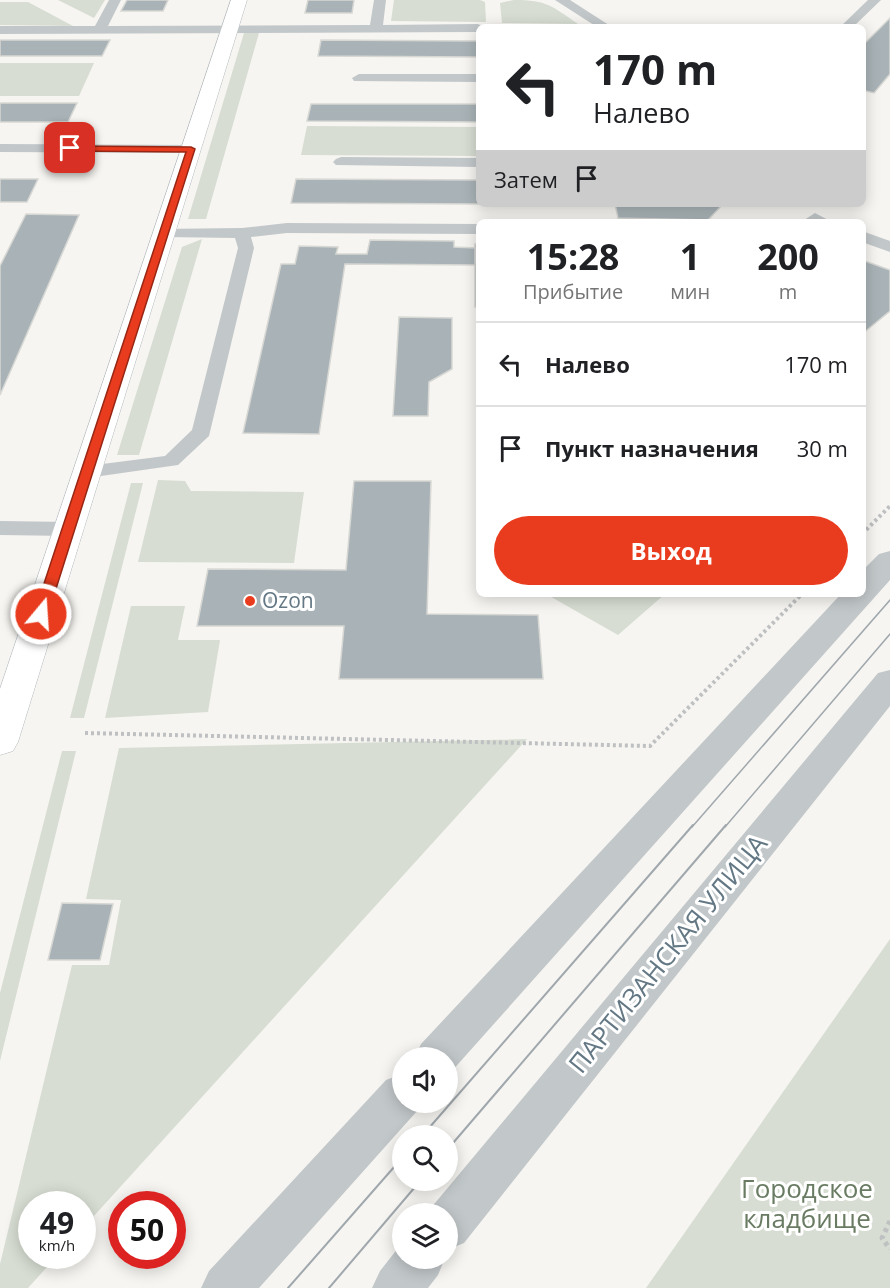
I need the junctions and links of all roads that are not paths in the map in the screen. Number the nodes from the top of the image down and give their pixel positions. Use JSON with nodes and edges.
{"nodes":[{"id":1,"x":115,"y":0,"type":"edge"},
{"id":2,"x":239,"y":0,"type":"edge"},
{"id":3,"x":380,"y":0,"type":"edge"},
{"id":4,"x":875,"y":0,"type":"edge"},
{"id":5,"x":567,"y":1,"type":"edge"},
{"id":6,"x":602,"y":24,"type":"edge"},
{"id":7,"x":849,"y":24,"type":"edge"},
{"id":8,"x":230,"y":28,"type":"junction"},
{"id":9,"x":376,"y":28,"type":"junction"},
{"id":10,"x":476,"y":28,"type":"edge"},
{"id":11,"x":0,"y":30,"type":"edge"},
{"id":12,"x":99,"y":30,"type":"junction"},
{"id":13,"x":358,"y":78,"type":"dead end"},
{"id":14,"x":476,"y":78,"type":"edge"},
{"id":15,"x":0,"y":148,"type":"edge"},
{"id":16,"x":191,"y":149,"type":"junction"},
{"id":17,"x":340,"y":162,"type":"dead end"},
{"id":18,"x":476,"y":163,"type":"edge"},
{"id":19,"x":476,"y":229,"type":"edge"},
{"id":20,"x":164,"y":232,"type":"junction"},
{"id":21,"x":242,"y":233,"type":"junction"},
{"id":22,"x":866,"y":238,"type":"edge"},
{"id":23,"x":890,"y":247,"type":"edge"},
{"id":24,"x":87,"y":472,"type":"junction"},
{"id":25,"x":0,"y":528,"type":"edge"},
{"id":26,"x":69,"y":529,"type":"junction"},
{"id":27,"x":890,"y":561,"type":"edge"},
{"id":28,"x":866,"y":587,"type":"edge"},
{"id":29,"x":856,"y":597,"type":"edge"},
{"id":30,"x":890,"y":682,"type":"edge"},
{"id":31,"x":0,"y":742,"type":"edge"},
{"id":32,"x":446,"y":1047,"type":"edge"},
{"id":33,"x":392,"y":1106,"type":"edge"},
{"id":34,"x":458,"y":1212,"type":"edge"},
{"id":35,"x":412,"y":1269,"type":"edge"},
{"id":36,"x":226,"y":1288,"type":"edge"},
{"id":37,"x":397,"y":1288,"type":"edge"}],
"edges":[{"from":1,"to":12,"type":"lane"},
{"from":2,"to":8,"type":"main road"},
{"from":3,"to":9,"type":"lane"},
{"from":4,"to":7,"type":"lane"},
{"from":5,"to":6,"type":"lane"},
{"from":8,"to":9,"type":"lane"},
{"from":8,"to":12,"type":"lane"},
{"from":8,"to":16,"type":"main road"},
{"from":9,"to":10,"type":"lane"},
{"from":11,"to":12,"type":"lane"},
{"from":13,"to":14,"type":"lane"},
{"from":15,"to":16,"type":"lane"},
{"from":16,"to":20,"type":"main road"},
{"from":17,"to":18,"type":"lane"},
{"from":19,"to":21,"type":"lane"},
{"from":20,"to":21,"type":"lane"},
{"from":20,"to":24,"type":"main road"},
{"from":21,"to":24,"type":"lane"},
{"from":22,"to":23,"type":"lane"},
{"from":24,"to":26,"type":"main road"},
{"from":25,"to":26,"type":"lane"},
{"from":26,"to":31,"type":"main road"},
{"from":27,"to":28,"type":"street"},
{"from":29,"to":32,"type":"street"},
{"from":30,"to":34,"type":"street","name":"ПАРТИЗАНСКАЯ УЛИЦА"},
{"from":33,"to":36,"type":"street"},
{"from":35,"to":37,"type":"street"}]}
